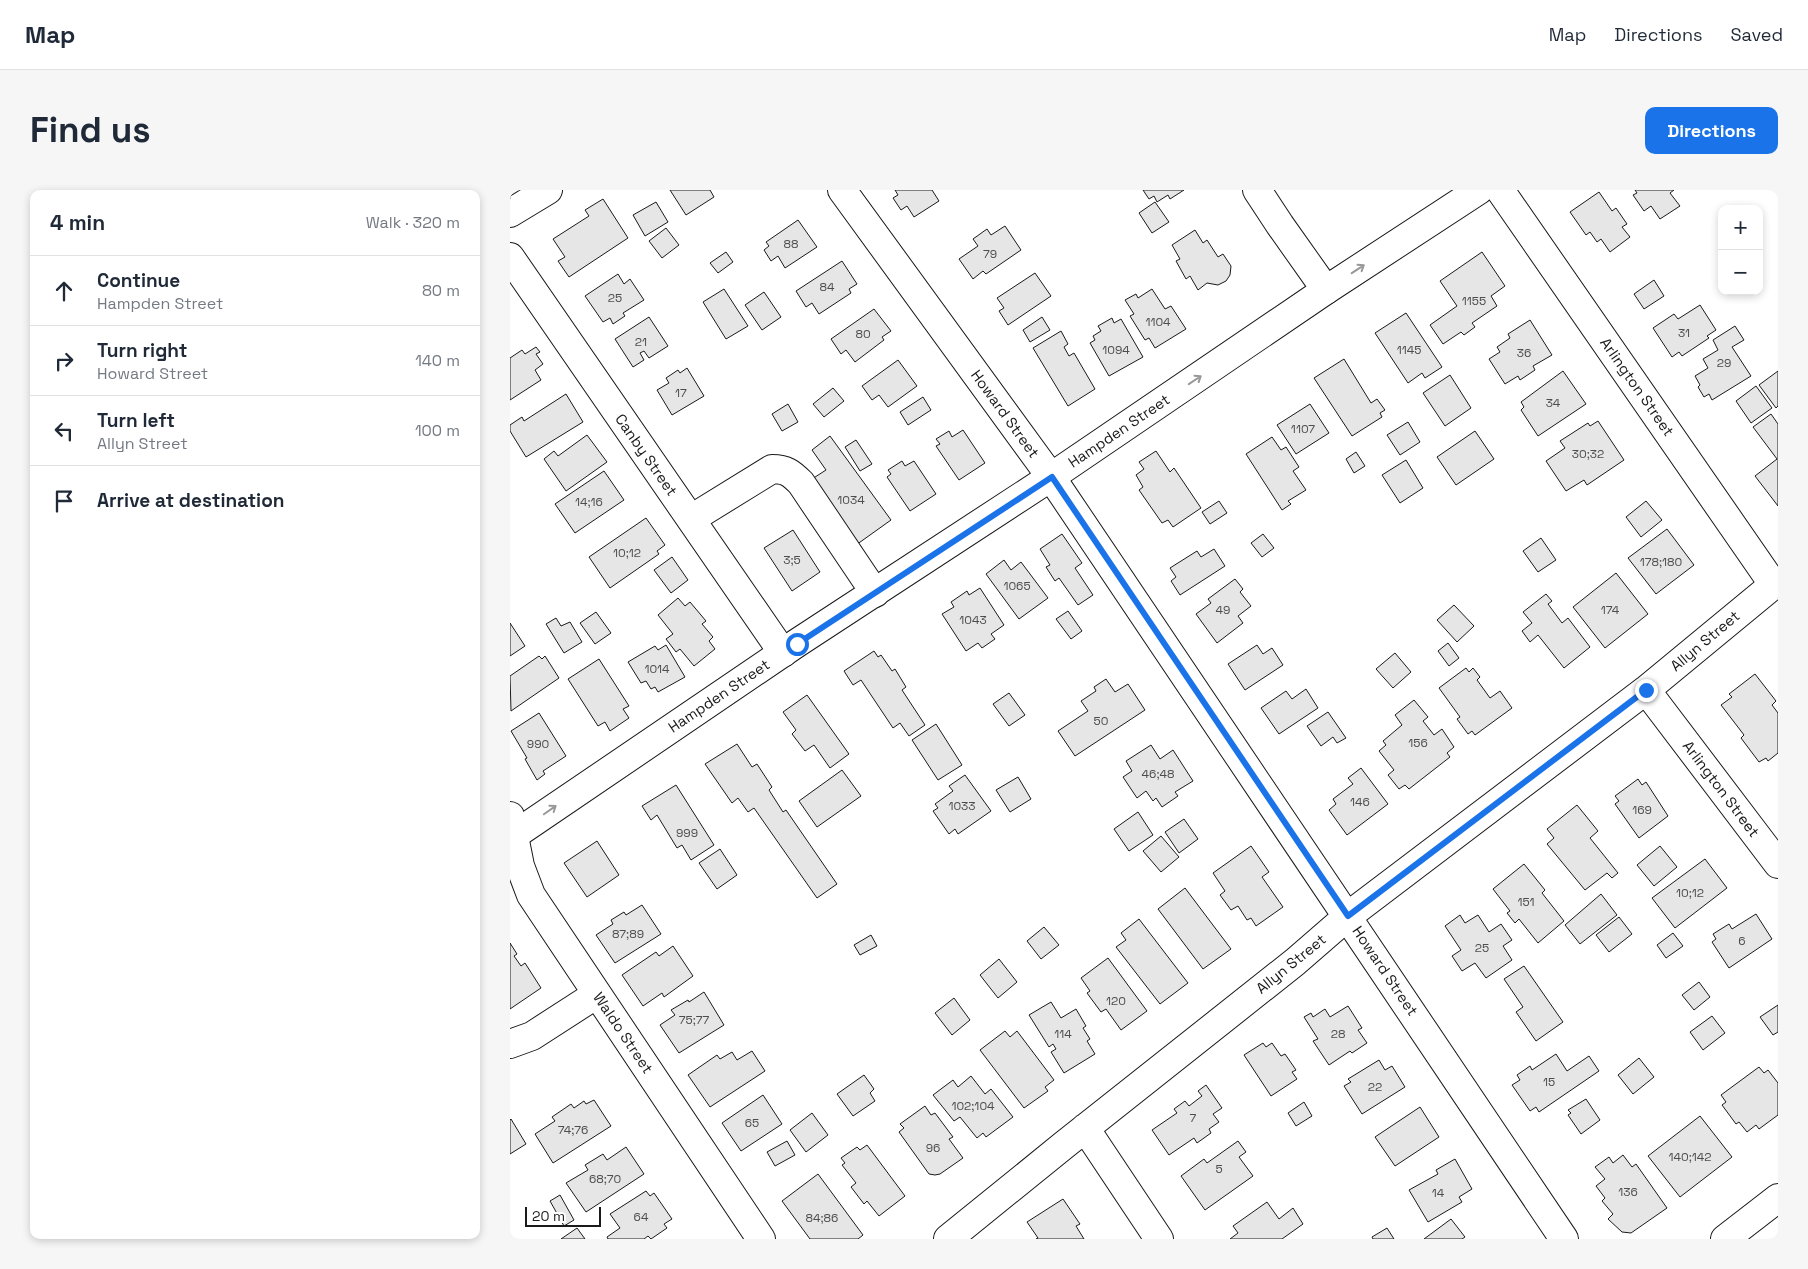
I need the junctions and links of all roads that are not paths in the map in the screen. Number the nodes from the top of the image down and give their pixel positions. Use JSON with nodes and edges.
{"nodes":[{"id":1,"x":548,"y":190,"type":"edge"},
{"id":2,"x":842,"y":190,"type":"edge"},
{"id":3,"x":1257,"y":190,"type":"edge"},
{"id":4,"x":1479,"y":190,"type":"edge"},
{"id":5,"x":1500,"y":190,"type":"edge"},
{"id":6,"x":510,"y":213,"type":"edge"},
{"id":7,"x":510,"y":257,"type":"edge"},
{"id":8,"x":1326,"y":290,"type":"junction"},
{"id":9,"x":1052,"y":477,"type":"junction"},
{"id":10,"x":690,"y":519,"type":"junction"},
{"id":11,"x":1776,"y":583,"type":"edge"},
{"id":12,"x":875,"y":593,"type":"junction"},
{"id":13,"x":783,"y":653,"type":"junction"},
{"id":14,"x":1646,"y":690,"type":"junction"},
{"id":15,"x":511,"y":830,"type":"edge"},
{"id":16,"x":1778,"y":864,"type":"edge"},
{"id":17,"x":1348,"y":916,"type":"junction"},
{"id":18,"x":597,"y":994,"type":"junction"},
{"id":19,"x":510,"y":1044,"type":"edge"},
{"id":20,"x":1085,"y":1128,"type":"junction"},
{"id":21,"x":1778,"y":1198,"type":"edge"},
{"id":22,"x":761,"y":1239,"type":"edge"},
{"id":23,"x":948,"y":1239,"type":"edge"},
{"id":24,"x":1159,"y":1239,"type":"edge"},
{"id":25,"x":1564,"y":1239,"type":"edge"},
{"id":26,"x":1725,"y":1239,"type":"edge"}],
"edges":[{"from":1,"to":6,"type":"street"},
{"from":2,"to":9,"type":"street","name":"Howard Street"},
{"from":3,"to":8,"type":"street"},
{"from":8,"to":4,"type":"street","name":"Hampden Street","one_way":true},
{"from":5,"to":11,"type":"street","name":"Arlington Street"},
{"from":7,"to":10,"type":"street","name":"Canby Street"},
{"from":9,"to":8,"type":"street","name":"Hampden Street","one_way":true},
{"from":9,"to":12,"type":"street","name":"Hampden Street"},
{"from":9,"to":17,"type":"street","name":"Howard Street"},
{"from":10,"to":12,"type":"street"},
{"from":10,"to":13,"type":"street","name":"Canby Street"},
{"from":11,"to":14,"type":"street","name":"Allyn Street"},
{"from":12,"to":13,"type":"street","name":"Hampden Street"},
{"from":15,"to":13,"type":"street","name":"Hampden Street","one_way":true},
{"from":14,"to":16,"type":"street","name":"Arlington Street"},
{"from":14,"to":17,"type":"street","name":"Allyn Street"},
{"from":15,"to":18,"type":"street","name":"Waldo Street"},
{"from":17,"to":20,"type":"street","name":"Allyn Street"},
{"from":17,"to":25,"type":"street","name":"Howard Street"},
{"from":18,"to":19,"type":"street"},
{"from":18,"to":22,"type":"street","name":"Waldo Street"},
{"from":20,"to":23,"type":"street","name":"Allyn Street"},
{"from":20,"to":24,"type":"street"},
{"from":21,"to":26,"type":"street"}]}
